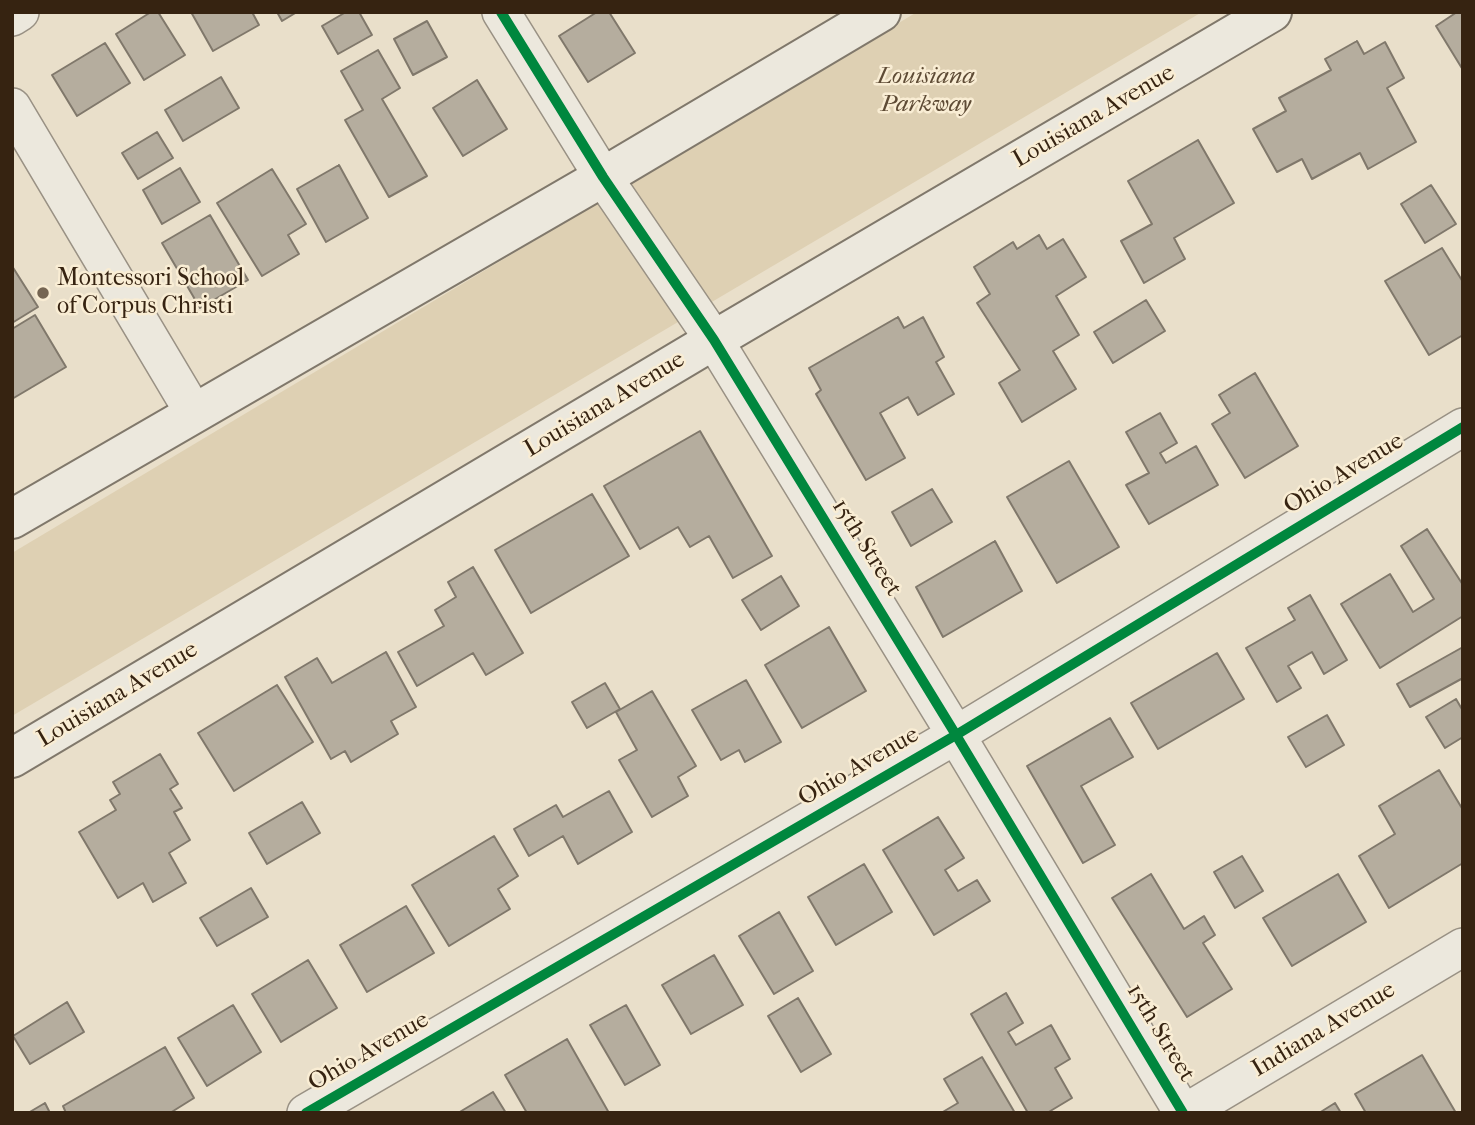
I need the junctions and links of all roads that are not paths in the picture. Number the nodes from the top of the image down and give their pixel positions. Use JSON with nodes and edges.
{"nodes":[{"id":1,"x":20,"y":12,"type":"edge"},
{"id":2,"x":501,"y":12,"type":"edge"},
{"id":3,"x":881,"y":12,"type":"edge"},
{"id":4,"x":1272,"y":12,"type":"edge"},
{"id":5,"x":12,"y":17,"type":"edge"},
{"id":6,"x":12,"y":107,"type":"edge"},
{"id":7,"x":603,"y":177,"type":"junction"},
{"id":8,"x":714,"y":340,"type":"junction"},
{"id":9,"x":194,"y":413,"type":"junction"},
{"id":10,"x":1463,"y":426,"type":"edge"},
{"id":11,"x":12,"y":519,"type":"edge"},
{"id":12,"x":956,"y":734,"type":"junction"},
{"id":13,"x":12,"y":758,"type":"edge"},
{"id":14,"x":1463,"y":947,"type":"edge"},
{"id":15,"x":306,"y":1113,"type":"edge"},
{"id":16,"x":1184,"y":1113,"type":"edge"}],
"edges":[{"from":1,"to":5,"type":"street"},
{"from":2,"to":7,"type":"street","name":"15th Street"},
{"from":3,"to":7,"type":"main road"},
{"from":4,"to":8,"type":"main road","name":"Louisiana Avenue"},
{"from":6,"to":9,"type":"street"},
{"from":7,"to":8,"type":"street","name":"15th Street"},
{"from":7,"to":9,"type":"main road"},
{"from":8,"to":12,"type":"street","name":"15th Street"},
{"from":8,"to":13,"type":"main road","name":"Louisiana Avenue"},
{"from":9,"to":11,"type":"main road"},
{"from":10,"to":12,"type":"street","name":"Ohio Avenue"},
{"from":12,"to":15,"type":"street","name":"Ohio Avenue"},
{"from":12,"to":16,"type":"street","name":"15th Street"},
{"from":14,"to":16,"type":"street","name":"Indiana Avenue"}]}
